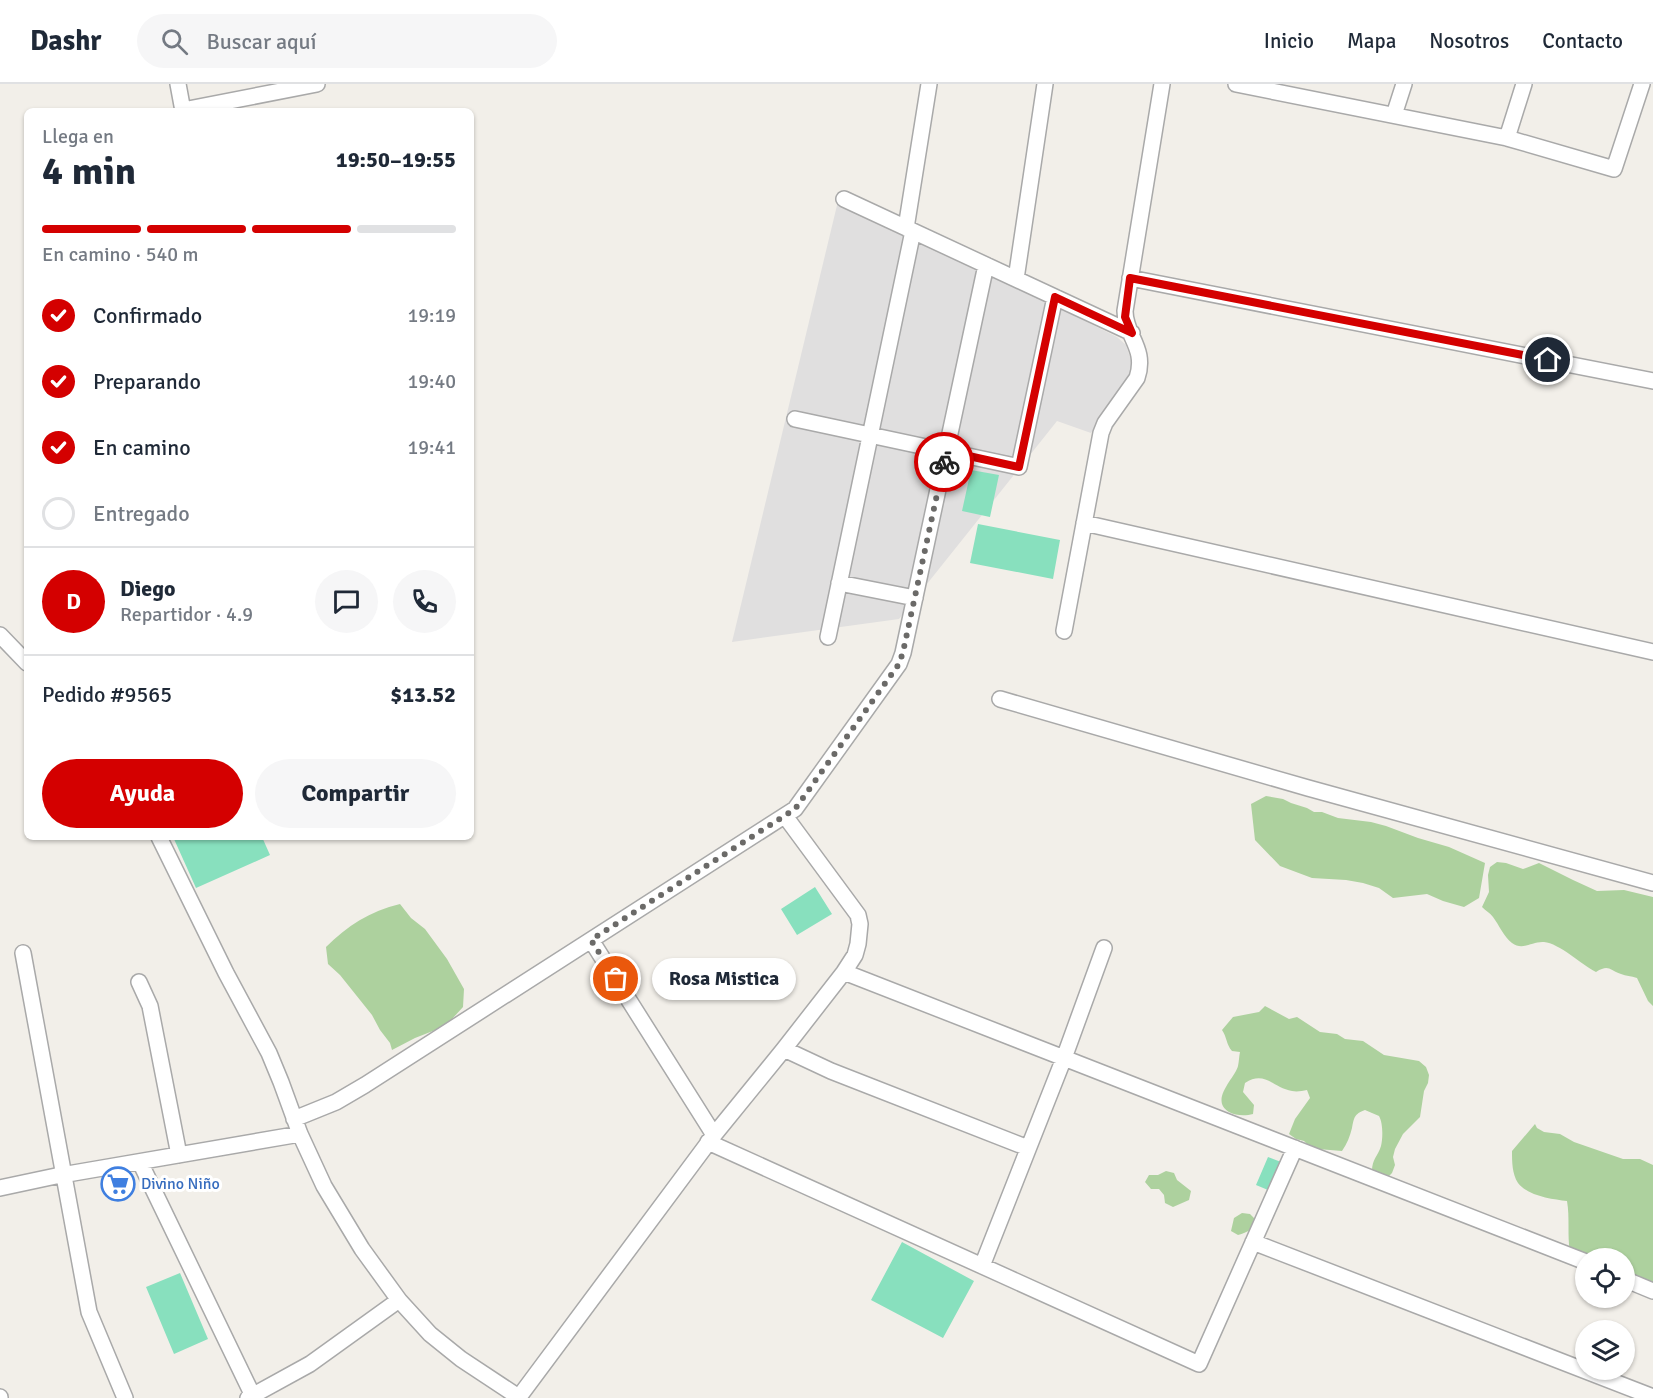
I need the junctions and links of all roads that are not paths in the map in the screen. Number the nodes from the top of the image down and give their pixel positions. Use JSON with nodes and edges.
{"nodes":[{"id":1,"x":178,"y":84,"type":"edge"},
{"id":2,"x":318,"y":84,"type":"edge"},
{"id":3,"x":929,"y":84,"type":"edge"},
{"id":4,"x":1045,"y":84,"type":"edge"},
{"id":5,"x":1162,"y":84,"type":"edge"},
{"id":6,"x":1236,"y":84,"type":"edge"},
{"id":7,"x":1404,"y":84,"type":"edge"},
{"id":8,"x":1524,"y":84,"type":"edge"},
{"id":9,"x":1642,"y":84,"type":"edge"},
{"id":10,"x":1280,"y":88,"type":"edge"},
{"id":11,"x":182,"y":108,"type":"edge"},
{"id":12,"x":198,"y":108,"type":"edge"},
{"id":13,"x":1394,"y":115,"type":"junction"},
{"id":14,"x":1508,"y":138,"type":"junction"},
{"id":15,"x":844,"y":199,"type":"dead end"},
{"id":16,"x":910,"y":229,"type":"junction"},
{"id":17,"x":986,"y":265,"type":"junction"},
{"id":18,"x":1130,"y":278,"type":"junction"},
{"id":19,"x":1016,"y":279,"type":"junction"},
{"id":20,"x":1055,"y":297,"type":"junction"},
{"id":21,"x":1132,"y":333,"type":"junction"},
{"id":22,"x":1653,"y":381,"type":"edge"},
{"id":23,"x":795,"y":419,"type":"dead end"},
{"id":24,"x":870,"y":435,"type":"junction"},
{"id":25,"x":946,"y":451,"type":"junction"},
{"id":26,"x":1084,"y":523,"type":"junction"},
{"id":27,"x":839,"y":583,"type":"junction"},
{"id":28,"x":915,"y":598,"type":"junction"},
{"id":29,"x":1064,"y":631,"type":"dead end"},
{"id":30,"x":0,"y":635,"type":"edge"},
{"id":31,"x":828,"y":637,"type":"dead end"},
{"id":32,"x":1653,"y":652,"type":"edge"},
{"id":33,"x":24,"y":660,"type":"edge"},
{"id":34,"x":1000,"y":699,"type":"dead end"},
{"id":35,"x":785,"y":816,"type":"junction"},
{"id":36,"x":160,"y":840,"type":"edge"},
{"id":37,"x":1653,"y":884,"type":"edge"},
{"id":38,"x":591,"y":940,"type":"junction"},
{"id":39,"x":1104,"y":948,"type":"dead end"},
{"id":40,"x":23,"y":953,"type":"dead end"},
{"id":41,"x":844,"y":972,"type":"junction"},
{"id":42,"x":139,"y":982,"type":"dead end"},
{"id":43,"x":784,"y":1049,"type":"junction"},
{"id":44,"x":1064,"y":1058,"type":"junction"},
{"id":45,"x":294,"y":1119,"type":"junction"},
{"id":46,"x":300,"y":1134,"type":"junction"},
{"id":47,"x":711,"y":1138,"type":"junction"},
{"id":48,"x":1029,"y":1148,"type":"junction"},
{"id":49,"x":1295,"y":1148,"type":"junction"},
{"id":50,"x":179,"y":1155,"type":"junction"},
{"id":51,"x":140,"y":1162,"type":"junction"},
{"id":52,"x":64,"y":1175,"type":"junction"},
{"id":53,"x":0,"y":1188,"type":"edge"},
{"id":54,"x":1253,"y":1242,"type":"junction"},
{"id":55,"x":1575,"y":1258,"type":"edge"},
{"id":56,"x":981,"y":1266,"type":"junction"},
{"id":57,"x":1635,"y":1284,"type":"edge"},
{"id":58,"x":1653,"y":1291,"type":"edge"},
{"id":59,"x":399,"y":1300,"type":"junction"},
{"id":60,"x":250,"y":1397,"type":"edge"},
{"id":61,"x":1653,"y":1397,"type":"edge"},
{"id":62,"x":125,"y":1398,"type":"edge"},
{"id":63,"x":520,"y":1398,"type":"edge"}],
"edges":[{"from":1,"to":11,"type":"street"},
{"from":2,"to":12,"type":"street"},
{"from":3,"to":16,"type":"street"},
{"from":4,"to":19,"type":"street"},
{"from":5,"to":18,"type":"street"},
{"from":6,"to":10,"type":"street"},
{"from":7,"to":13,"type":"street"},
{"from":8,"to":14,"type":"street"},
{"from":9,"to":14,"type":"street"},
{"from":10,"to":13,"type":"street"},
{"from":13,"to":14,"type":"street"},
{"from":15,"to":16,"type":"street"},
{"from":16,"to":17,"type":"street"},
{"from":16,"to":24,"type":"street"},
{"from":17,"to":19,"type":"street"},
{"from":17,"to":25,"type":"street"},
{"from":18,"to":21,"type":"street"},
{"from":18,"to":22,"type":"street"},
{"from":19,"to":20,"type":"street"},
{"from":20,"to":21,"type":"street"},
{"from":20,"to":25,"type":"street"},
{"from":21,"to":26,"type":"street"},
{"from":23,"to":24,"type":"street"},
{"from":24,"to":25,"type":"street"},
{"from":24,"to":27,"type":"street"},
{"from":25,"to":28,"type":"street"},
{"from":26,"to":29,"type":"street"},
{"from":26,"to":32,"type":"street"},
{"from":27,"to":28,"type":"street"},
{"from":27,"to":31,"type":"street"},
{"from":28,"to":35,"type":"street"},
{"from":30,"to":33,"type":"street"},
{"from":34,"to":37,"type":"street"},
{"from":35,"to":38,"type":"street"},
{"from":35,"to":41,"type":"street"},
{"from":36,"to":45,"type":"street"},
{"from":38,"to":45,"type":"street"},
{"from":38,"to":47,"type":"street"},
{"from":39,"to":44,"type":"street"},
{"from":40,"to":52,"type":"street"},
{"from":41,"to":43,"type":"street"},
{"from":41,"to":44,"type":"street"},
{"from":42,"to":50,"type":"street"},
{"from":43,"to":47,"type":"street"},
{"from":43,"to":48,"type":"street"},
{"from":44,"to":48,"type":"street"},
{"from":44,"to":49,"type":"street"},
{"from":45,"to":46,"type":"street"},
{"from":46,"to":50,"type":"street"},
{"from":46,"to":59,"type":"street"},
{"from":47,"to":56,"type":"street"},
{"from":47,"to":63,"type":"street"},
{"from":48,"to":56,"type":"street"},
{"from":49,"to":54,"type":"street"},
{"from":49,"to":55,"type":"street"},
{"from":50,"to":51,"type":"street"},
{"from":51,"to":52,"type":"street"},
{"from":51,"to":60,"type":"street"},
{"from":52,"to":53,"type":"street"},
{"from":52,"to":62,"type":"street"},
{"from":54,"to":56,"type":"street"},
{"from":54,"to":61,"type":"street"},
{"from":57,"to":58,"type":"street"},
{"from":59,"to":60,"type":"street"},
{"from":59,"to":63,"type":"street"}]}
